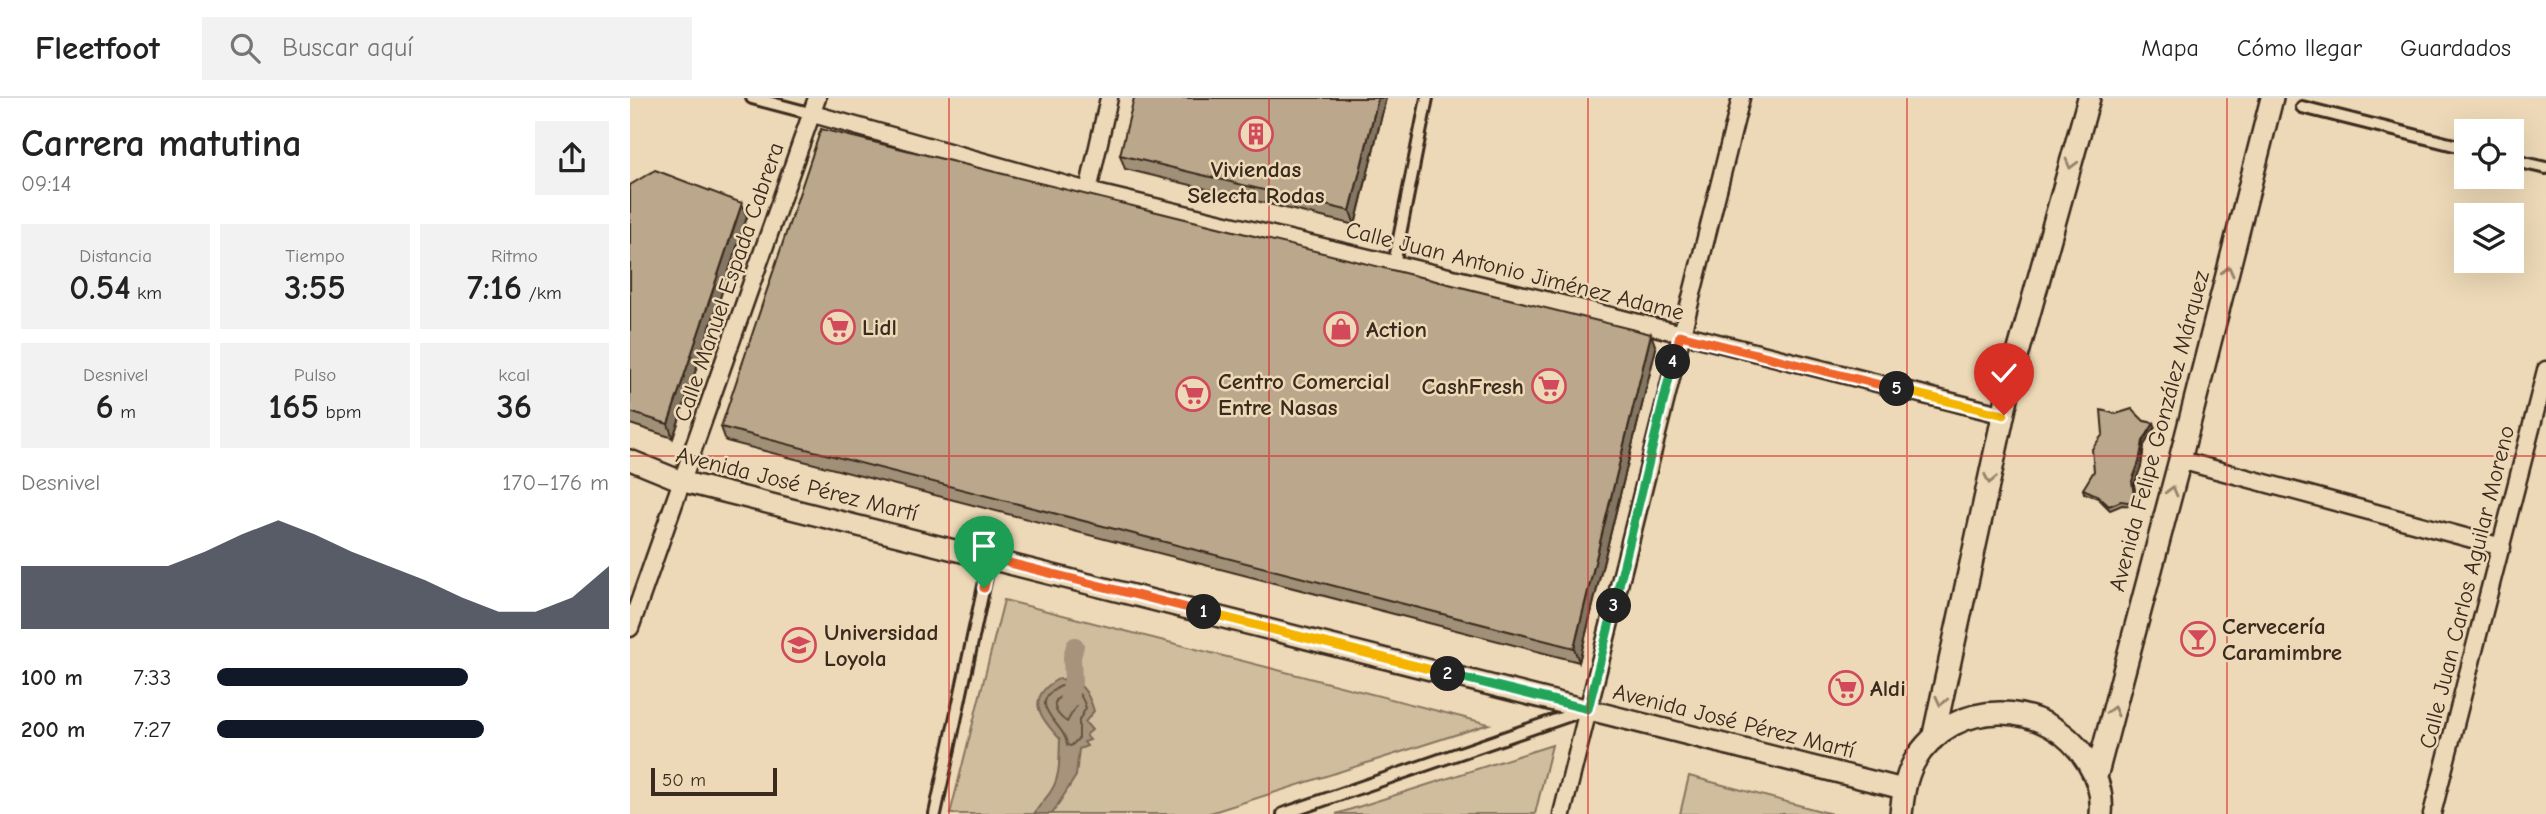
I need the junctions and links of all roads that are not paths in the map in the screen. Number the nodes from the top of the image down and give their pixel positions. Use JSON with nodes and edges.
{"nodes":[{"id":1,"x":752,"y":98,"type":"edge"},
{"id":2,"x":1109,"y":98,"type":"edge"},
{"id":3,"x":1427,"y":98,"type":"edge"},
{"id":4,"x":1741,"y":98,"type":"edge"},
{"id":5,"x":2089,"y":98,"type":"edge"},
{"id":6,"x":2272,"y":98,"type":"edge"},
{"id":7,"x":815,"y":106,"type":"edge"},
{"id":8,"x":2302,"y":107,"type":"dead end"},
{"id":9,"x":2454,"y":145,"type":"edge"},
{"id":10,"x":2524,"y":163,"type":"edge"},
{"id":11,"x":2546,"y":168,"type":"edge"},
{"id":12,"x":1087,"y":191,"type":"junction"},
{"id":13,"x":1394,"y":264,"type":"junction"},
{"id":14,"x":1680,"y":335,"type":"junction"},
{"id":15,"x":2546,"y":370,"type":"edge"},
{"id":16,"x":2004,"y":415,"type":"junction"},
{"id":17,"x":630,"y":460,"type":"edge"},
{"id":18,"x":2180,"y":460,"type":"junction"},
{"id":19,"x":630,"y":471,"type":"edge"},
{"id":20,"x":657,"y":472,"type":"junction"},
{"id":21,"x":684,"y":482,"type":"junction"},
{"id":22,"x":2502,"y":547,"type":"junction"},
{"id":23,"x":990,"y":558,"type":"junction"},
{"id":24,"x":630,"y":628,"type":"edge"},
{"id":25,"x":1588,"y":709,"type":"junction"},
{"id":26,"x":1933,"y":739,"type":"junction"},
{"id":27,"x":2096,"y":777,"type":"junction"},
{"id":28,"x":1903,"y":789,"type":"junction"},
{"id":29,"x":935,"y":814,"type":"edge"},
{"id":30,"x":1283,"y":814,"type":"edge"},
{"id":31,"x":1562,"y":814,"type":"edge"},
{"id":32,"x":1901,"y":814,"type":"edge"},
{"id":33,"x":2101,"y":814,"type":"edge"},
{"id":34,"x":2432,"y":814,"type":"edge"}],
"edges":[{"from":1,"to":7,"type":"street"},
{"from":2,"to":12,"type":"street"},
{"from":3,"to":13,"type":"street"},
{"from":4,"to":14,"type":"street"},
{"from":5,"to":16,"type":"main road","one_way":true},
{"from":18,"to":6,"type":"main road","name":"Avenida Felipe González Márquez","one_way":true},
{"from":7,"to":12,"type":"street","name":"Calle Juan Antonio Jiménez Adame"},
{"from":7,"to":21,"type":"street","name":"Calle Manuel Espada Cabrera"},
{"from":8,"to":9,"type":"street"},
{"from":10,"to":11,"type":"street"},
{"from":12,"to":13,"type":"street","name":"Calle Juan Antonio Jiménez Adame"},
{"from":13,"to":14,"type":"street","name":"Calle Juan Antonio Jiménez Adame"},
{"from":14,"to":16,"type":"street","name":"Calle Juan Antonio Jiménez Adame"},
{"from":14,"to":25,"type":"street"},
{"from":15,"to":22,"type":"street","name":"Calle Juan Carlos Aguilar Moreno"},
{"from":16,"to":26,"type":"main road","one_way":true},
{"from":17,"to":20,"type":"street","name":"Avenida José Pérez Martí"},
{"from":18,"to":22,"type":"street"},
{"from":27,"to":18,"type":"main road","name":"Avenida Felipe González Márquez","one_way":true},
{"from":19,"to":20,"type":"street","name":"Avenida José Pérez Martí"},
{"from":20,"to":21,"type":"street","name":"Avenida José Pérez Martí"},
{"from":21,"to":23,"type":"street","name":"Avenida José Pérez Martí"},
{"from":21,"to":24,"type":"street","name":"Calle Manuel Espada Cabrera"},
{"from":22,"to":34,"type":"street","name":"Calle Juan Carlos Aguilar Moreno"},
{"from":23,"to":25,"type":"street","name":"Avenida José Pérez Martí"},
{"from":23,"to":29,"type":"street"},
{"from":25,"to":28,"type":"street","name":"Avenida José Pérez Martí"},
{"from":25,"to":30,"type":"street"},
{"from":25,"to":31,"type":"street"},
{"from":26,"to":27,"type":"main road"},
{"from":26,"to":28,"type":"main road"},
{"from":27,"to":33,"type":"main road"},
{"from":28,"to":32,"type":"main road"}]}
